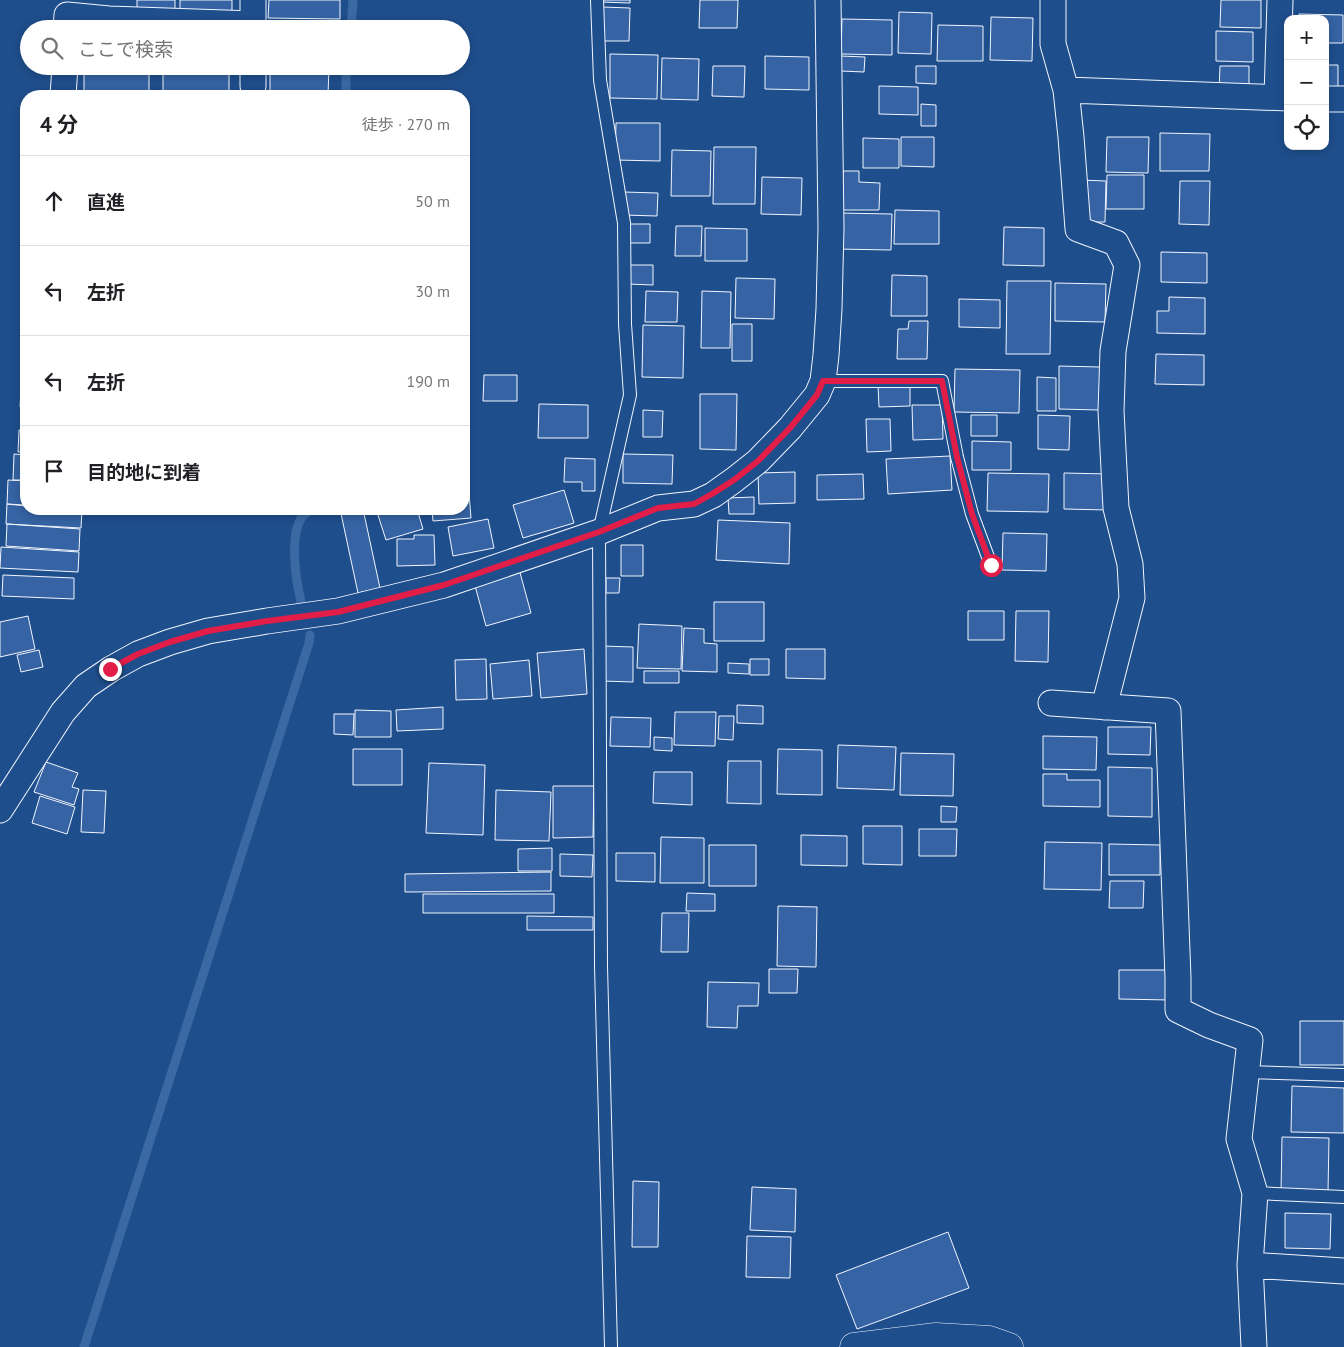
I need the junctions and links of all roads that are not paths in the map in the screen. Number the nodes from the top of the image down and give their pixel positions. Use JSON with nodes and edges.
{"nodes":[{"id":1,"x":597,"y":0,"type":"edge"},
{"id":2,"x":828,"y":0,"type":"edge"},
{"id":3,"x":1053,"y":0,"type":"edge"},
{"id":4,"x":1280,"y":0,"type":"edge"},
{"id":5,"x":109,"y":10,"type":"edge"},
{"id":6,"x":253,"y":17,"type":"edge"},
{"id":7,"x":67,"y":20,"type":"edge"},
{"id":8,"x":64,"y":75,"type":"edge"},
{"id":9,"x":63,"y":90,"type":"edge"},
{"id":10,"x":1066,"y":90,"type":"junction"},
{"id":11,"x":1282,"y":98,"type":"edge"},
{"id":12,"x":1329,"y":99,"type":"edge"},
{"id":13,"x":1344,"y":99,"type":"edge"},
{"id":14,"x":823,"y":381,"type":"junction"},
{"id":15,"x":599,"y":532,"type":"junction"},
{"id":16,"x":991,"y":565,"type":"dead end"},
{"id":17,"x":1051,"y":703,"type":"dead end"},
{"id":18,"x":1104,"y":706,"type":"junction"},
{"id":19,"x":0,"y":810,"type":"edge"},
{"id":20,"x":1246,"y":1072,"type":"junction"},
{"id":21,"x":1344,"y":1075,"type":"edge"},
{"id":22,"x":1255,"y":1193,"type":"junction"},
{"id":23,"x":1344,"y":1197,"type":"edge"},
{"id":24,"x":1250,"y":1265,"type":"junction"},
{"id":25,"x":1344,"y":1271,"type":"edge"},
{"id":26,"x":611,"y":1347,"type":"edge"},
{"id":27,"x":854,"y":1347,"type":"edge"},
{"id":28,"x":1009,"y":1347,"type":"edge"},
{"id":29,"x":1254,"y":1347,"type":"edge"}],
"edges":[{"from":1,"to":15,"type":"lane"},
{"from":2,"to":14,"type":"street"},
{"from":3,"to":10,"type":"street"},
{"from":4,"to":11,"type":"street"},
{"from":5,"to":6,"type":"street"},
{"from":5,"to":7,"type":"street"},
{"from":8,"to":9,"type":"street"},
{"from":10,"to":11,"type":"street"},
{"from":10,"to":18,"type":"street"},
{"from":12,"to":13,"type":"street"},
{"from":14,"to":15,"type":"street"},
{"from":14,"to":16,"type":"lane"},
{"from":15,"to":19,"type":"street"},
{"from":15,"to":26,"type":"lane"},
{"from":17,"to":18,"type":"street"},
{"from":18,"to":20,"type":"street"},
{"from":20,"to":21,"type":"lane"},
{"from":20,"to":22,"type":"street"},
{"from":22,"to":23,"type":"lane"},
{"from":22,"to":24,"type":"street"},
{"from":24,"to":25,"type":"street"},
{"from":24,"to":29,"type":"street"},
{"from":27,"to":28,"type":"street"}]}
